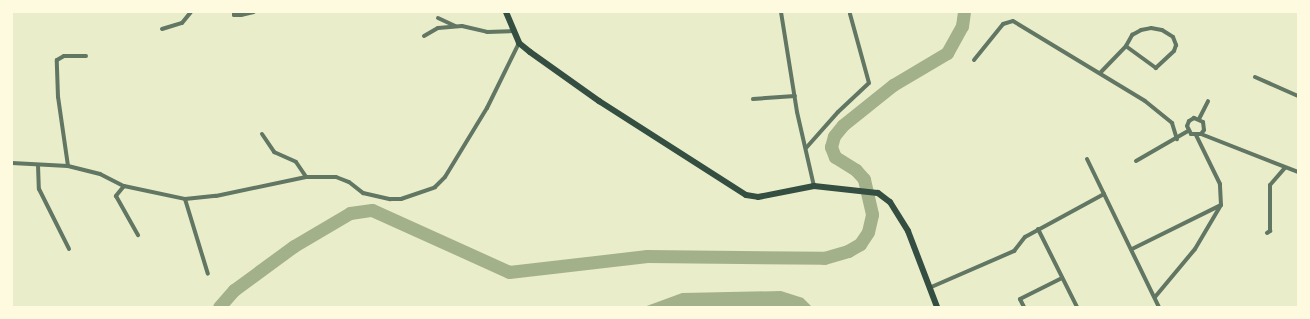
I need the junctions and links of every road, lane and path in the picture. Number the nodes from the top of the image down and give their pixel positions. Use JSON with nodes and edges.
{"nodes":[{"id":1,"x":191,"y":12,"type":"edge"},
{"id":2,"x":234,"y":12,"type":"edge"},
{"id":3,"x":254,"y":12,"type":"edge"},
{"id":4,"x":506,"y":12,"type":"edge"},
{"id":5,"x":781,"y":12,"type":"edge"},
{"id":6,"x":850,"y":14,"type":"dead end"},
{"id":7,"x":438,"y":18,"type":"dead end"},
{"id":8,"x":455,"y":26,"type":"junction"},
{"id":9,"x":162,"y":29,"type":"dead end"},
{"id":10,"x":514,"y":31,"type":"junction"},
{"id":11,"x":424,"y":36,"type":"dead end"},
{"id":12,"x":519,"y":43,"type":"junction"},
{"id":13,"x":1126,"y":46,"type":"junction"},
{"id":14,"x":86,"y":56,"type":"dead end"},
{"id":15,"x":974,"y":60,"type":"dead end"},
{"id":16,"x":1101,"y":72,"type":"junction"},
{"id":17,"x":1255,"y":77,"type":"dead end"},
{"id":18,"x":795,"y":96,"type":"junction"},
{"id":19,"x":1298,"y":96,"type":"edge"},
{"id":20,"x":753,"y":99,"type":"dead end"},
{"id":21,"x":1208,"y":101,"type":"dead end"},
{"id":22,"x":1199,"y":119,"type":"junction"},
{"id":23,"x":1188,"y":131,"type":"junction"},
{"id":24,"x":262,"y":134,"type":"dead end"},
{"id":25,"x":1201,"y":134,"type":"junction"},
{"id":26,"x":1196,"y":135,"type":"junction"},
{"id":27,"x":1177,"y":138,"type":"junction"},
{"id":28,"x":806,"y":148,"type":"junction"},
{"id":29,"x":1086,"y":159,"type":"dead end"},
{"id":30,"x":1136,"y":161,"type":"dead end"},
{"id":31,"x":12,"y":163,"type":"edge"},
{"id":32,"x":38,"y":165,"type":"junction"},
{"id":33,"x":68,"y":166,"type":"junction"},
{"id":34,"x":1286,"y":168,"type":"junction"},
{"id":35,"x":1298,"y":172,"type":"edge"},
{"id":36,"x":306,"y":178,"type":"junction"},
{"id":37,"x":124,"y":186,"type":"junction"},
{"id":38,"x":814,"y":186,"type":"junction"},
{"id":39,"x":1104,"y":194,"type":"junction"},
{"id":40,"x":185,"y":199,"type":"junction"},
{"id":41,"x":1221,"y":205,"type":"junction"},
{"id":42,"x":1038,"y":229,"type":"junction"},
{"id":43,"x":1267,"y":233,"type":"dead end"},
{"id":44,"x":138,"y":236,"type":"dead end"},
{"id":45,"x":69,"y":249,"type":"dead end"},
{"id":46,"x":1132,"y":249,"type":"junction"},
{"id":47,"x":208,"y":274,"type":"dead end"},
{"id":48,"x":1062,"y":278,"type":"junction"},
{"id":49,"x":928,"y":289,"type":"junction"},
{"id":50,"x":1155,"y":297,"type":"junction"},
{"id":51,"x":938,"y":307,"type":"edge"},
{"id":52,"x":1024,"y":307,"type":"edge"},
{"id":53,"x":1076,"y":307,"type":"edge"},
{"id":54,"x":1159,"y":307,"type":"edge"}],
"edges":[{"from":1,"to":9,"type":"street"},
{"from":2,"to":3,"type":"street"},
{"from":4,"to":10,"type":"main road"},
{"from":5,"to":18,"type":"street"},
{"from":6,"to":28,"type":"street"},
{"from":7,"to":8,"type":"street"},
{"from":8,"to":10,"type":"street"},
{"from":8,"to":11,"type":"street"},
{"from":10,"to":12,"type":"main road"},
{"from":12,"to":36,"type":"street"},
{"from":12,"to":38,"type":"main road"},
{"from":13,"to":13,"type":"street"},
{"from":13,"to":16,"type":"street"},
{"from":14,"to":33,"type":"street"},
{"from":15,"to":16,"type":"street"},
{"from":16,"to":27,"type":"street"},
{"from":17,"to":19,"type":"street"},
{"from":18,"to":20,"type":"street"},
{"from":18,"to":28,"type":"street"},
{"from":21,"to":22,"type":"street"},
{"from":22,"to":23,"type":"street"},
{"from":22,"to":25,"type":"street"},
{"from":23,"to":26,"type":"street"},
{"from":23,"to":27,"type":"street"},
{"from":24,"to":36,"type":"street"},
{"from":25,"to":26,"type":"street"},
{"from":25,"to":34,"type":"street"},
{"from":26,"to":41,"type":"street"},
{"from":27,"to":30,"type":"street"},
{"from":28,"to":38,"type":"street"},
{"from":29,"to":39,"type":"street"},
{"from":31,"to":32,"type":"street"},
{"from":32,"to":33,"type":"street"},
{"from":32,"to":45,"type":"street"},
{"from":33,"to":37,"type":"street"},
{"from":34,"to":35,"type":"street"},
{"from":34,"to":43,"type":"street"},
{"from":36,"to":40,"type":"street"},
{"from":37,"to":40,"type":"street"},
{"from":37,"to":44,"type":"street"},
{"from":38,"to":49,"type":"main road"},
{"from":39,"to":42,"type":"street"},
{"from":39,"to":46,"type":"street"},
{"from":40,"to":47,"type":"street"},
{"from":41,"to":46,"type":"street"},
{"from":41,"to":50,"type":"street"},
{"from":42,"to":48,"type":"street"},
{"from":42,"to":49,"type":"street"},
{"from":46,"to":50,"type":"street"},
{"from":48,"to":52,"type":"street"},
{"from":48,"to":53,"type":"street"},
{"from":49,"to":51,"type":"main road"},
{"from":50,"to":54,"type":"street"}]}
